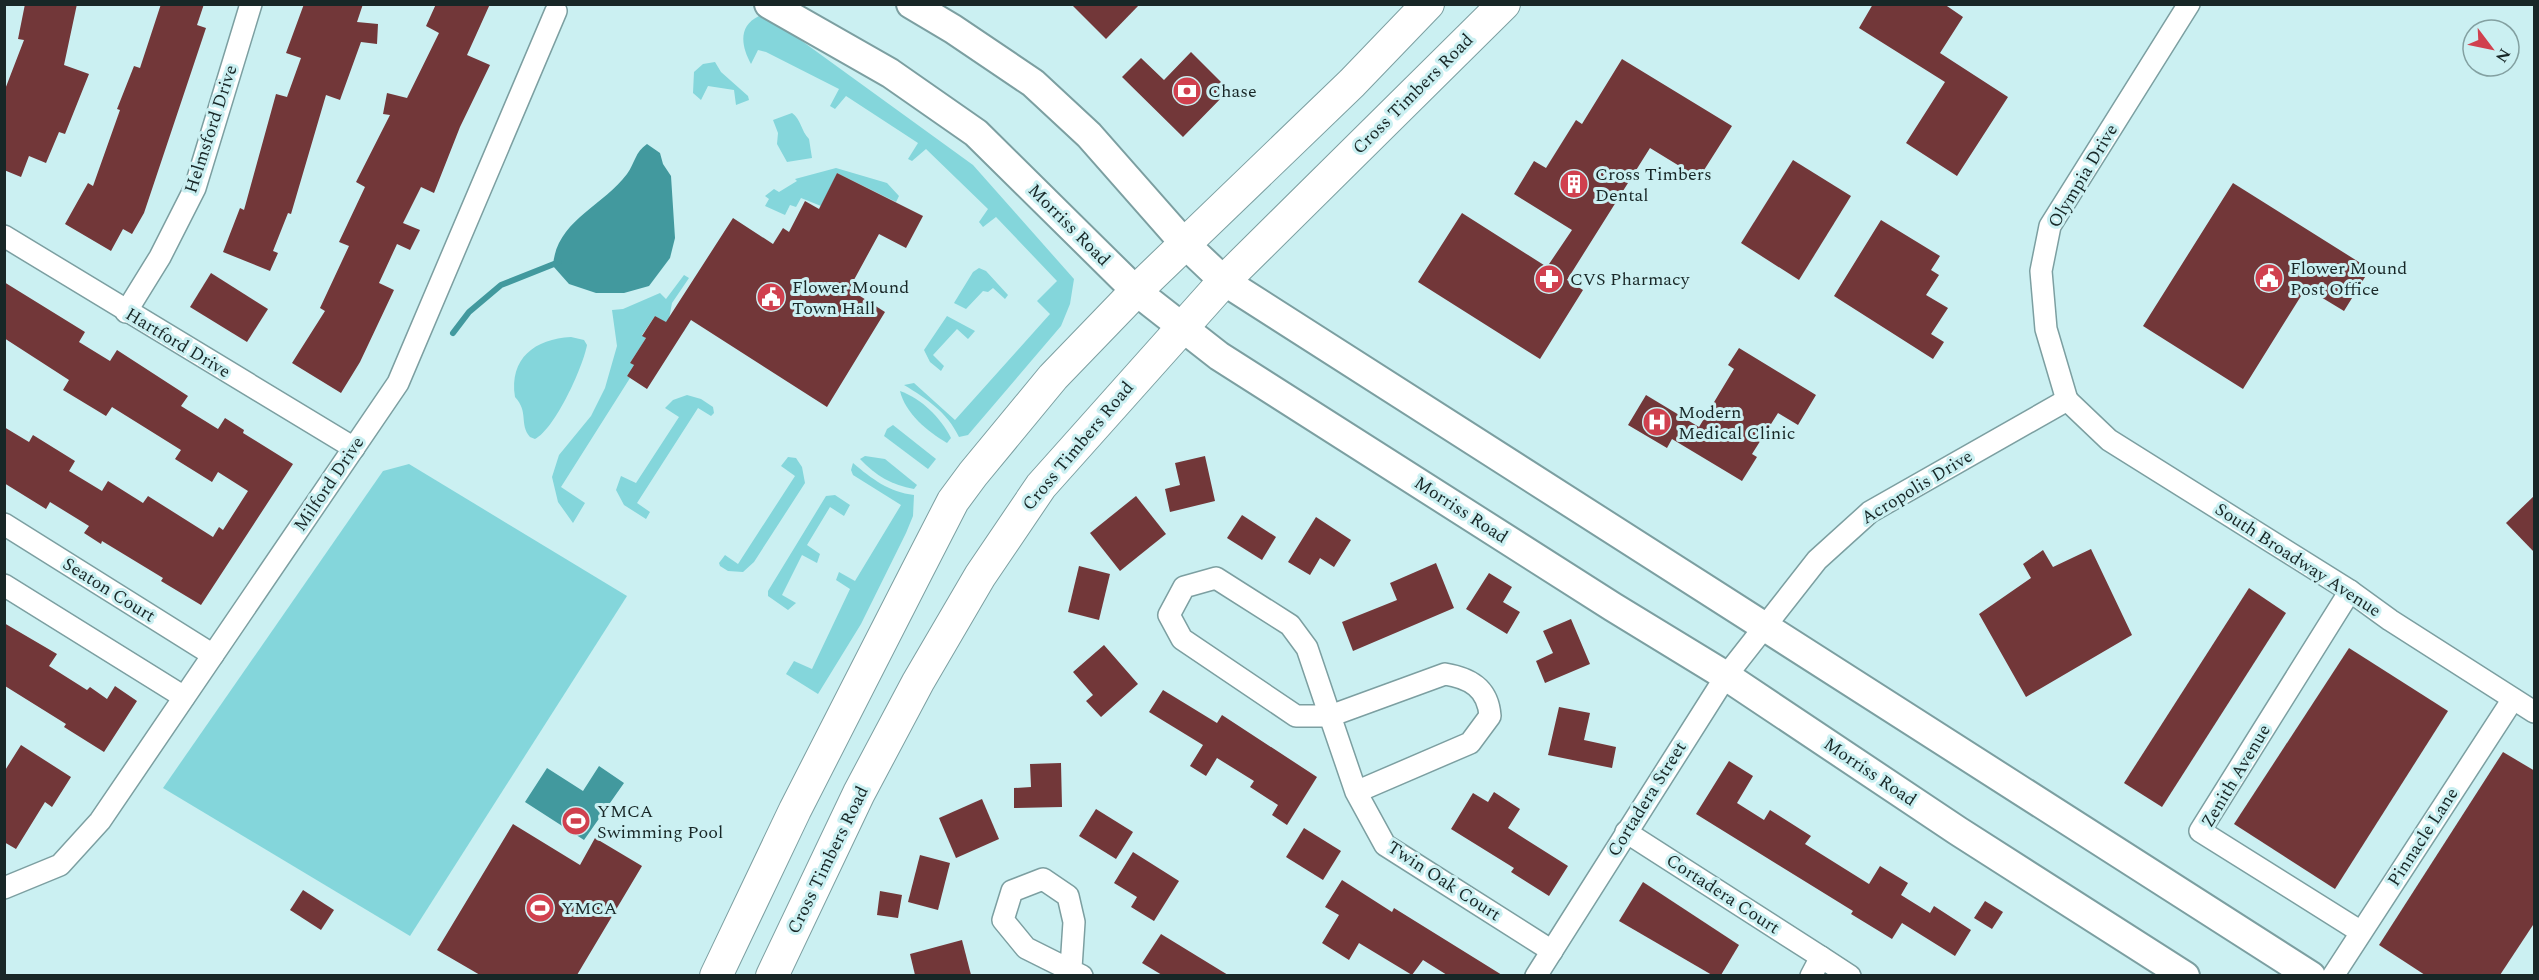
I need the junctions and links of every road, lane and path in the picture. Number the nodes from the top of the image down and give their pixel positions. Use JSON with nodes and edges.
{"nodes":[{"id":1,"x":250,"y":4,"type":"edge"},
{"id":2,"x":769,"y":4,"type":"edge"},
{"id":3,"x":911,"y":4,"type":"edge"},
{"id":4,"x":1428,"y":4,"type":"edge"},
{"id":5,"x":1504,"y":4,"type":"edge"},
{"id":6,"x":2189,"y":4,"type":"edge"},
{"id":7,"x":556,"y":11,"type":"dead end"},
{"id":8,"x":4,"y":236,"type":"edge"},
{"id":9,"x":1185,"y":244,"type":"junction"},
{"id":10,"x":1224,"y":280,"type":"junction"},
{"id":11,"x":1136,"y":291,"type":"junction"},
{"id":12,"x":126,"y":312,"type":"junction"},
{"id":13,"x":1181,"y":326,"type":"junction"},
{"id":14,"x":2067,"y":400,"type":"junction"},
{"id":15,"x":354,"y":447,"type":"junction"},
{"id":16,"x":4,"y":524,"type":"edge"},
{"id":17,"x":4,"y":585,"type":"edge"},
{"id":18,"x":2350,"y":591,"type":"junction"},
{"id":19,"x":1764,"y":626,"type":"junction"},
{"id":20,"x":213,"y":655,"type":"junction"},
{"id":21,"x":1726,"y":676,"type":"junction"},
{"id":22,"x":184,"y":697,"type":"junction"},
{"id":23,"x":2513,"y":699,"type":"junction"},
{"id":24,"x":2535,"y":712,"type":"edge"},
{"id":25,"x":1330,"y":716,"type":"junction"},
{"id":26,"x":1356,"y":792,"type":"junction"},
{"id":27,"x":1626,"y":832,"type":"junction"},
{"id":28,"x":783,"y":836,"type":"junction"},
{"id":29,"x":830,"y":856,"type":"junction"},
{"id":30,"x":4,"y":888,"type":"edge"},
{"id":31,"x":2361,"y":932,"type":"junction"},
{"id":32,"x":1552,"y":951,"type":"junction"},
{"id":33,"x":1816,"y":966,"type":"edge"},
{"id":34,"x":716,"y":975,"type":"edge"},
{"id":35,"x":772,"y":975,"type":"edge"},
{"id":36,"x":1536,"y":975,"type":"edge"},
{"id":37,"x":1850,"y":975,"type":"edge"},
{"id":38,"x":2185,"y":975,"type":"edge"},
{"id":39,"x":2311,"y":975,"type":"edge"},
{"id":40,"x":2333,"y":975,"type":"edge"}],
"edges":[{"from":1,"to":12,"type":"street","name":"Helmsford Drive"},
{"from":2,"to":11,"type":"main road","name":"Morriss Road"},
{"from":3,"to":9,"type":"main road"},
{"from":4,"to":9,"type":"main road"},
{"from":5,"to":10,"type":"main road","name":"Cross Timbers Road"},
{"from":6,"to":14,"type":"street","name":"Olympia Drive"},
{"from":7,"to":15,"type":"street","name":"Milford Drive"},
{"from":8,"to":12,"type":"street","name":"Hartford Drive"},
{"from":9,"to":10,"type":"main road"},
{"from":9,"to":11,"type":"main road"},
{"from":10,"to":13,"type":"main road","name":"Cross Timbers Road"},
{"from":10,"to":19,"type":"main road"},
{"from":11,"to":13,"type":"main road","name":"Morriss Road"},
{"from":11,"to":28,"type":"main road"},
{"from":12,"to":15,"type":"street","name":"Hartford Drive"},
{"from":13,"to":21,"type":"main road","name":"Morriss Road"},
{"from":13,"to":29,"type":"main road","name":"Cross Timbers Road"},
{"from":14,"to":18,"type":"street","name":"South Broadway Avenue"},
{"from":14,"to":19,"type":"street","name":"Acropolis Drive"},
{"from":15,"to":20,"type":"street","name":"Milford Drive"},
{"from":16,"to":20,"type":"street","name":"Seaton Court"},
{"from":17,"to":22,"type":"street"},
{"from":18,"to":23,"type":"street","name":"South Broadway Avenue"},
{"from":18,"to":31,"type":"street","name":"Zenith Avenue"},
{"from":19,"to":21,"type":"street","name":"Cortadera Street"},
{"from":19,"to":39,"type":"main road"},
{"from":20,"to":22,"type":"street","name":"Milford Drive"},
{"from":21,"to":27,"type":"street","name":"Cortadera Street"},
{"from":21,"to":38,"type":"main road","name":"Morriss Road"},
{"from":22,"to":30,"type":"street","name":"Milford Drive"},
{"from":23,"to":24,"type":"street","name":"South Broadway Avenue"},
{"from":23,"to":31,"type":"street","name":"Pinnacle Lane"},
{"from":25,"to":25,"type":"street","name":"Twin Oak Court"},
{"from":25,"to":26,"type":"street","name":"Twin Oak Court"},
{"from":25,"to":26,"type":"street","name":"Twin Oak Court"},
{"from":26,"to":32,"type":"street","name":"Twin Oak Court"},
{"from":27,"to":32,"type":"street","name":"Cortadera Street"},
{"from":27,"to":33,"type":"street","name":"Cortadera Court"},
{"from":28,"to":29,"type":"main road"},
{"from":28,"to":34,"type":"main road"},
{"from":29,"to":35,"type":"main road","name":"Cross Timbers Road"},
{"from":31,"to":40,"type":"street","name":"Pinnacle Lane"},
{"from":32,"to":36,"type":"street","name":"Cortadera Street"},
{"from":33,"to":37,"type":"street","name":"Cortadera Court"}]}
